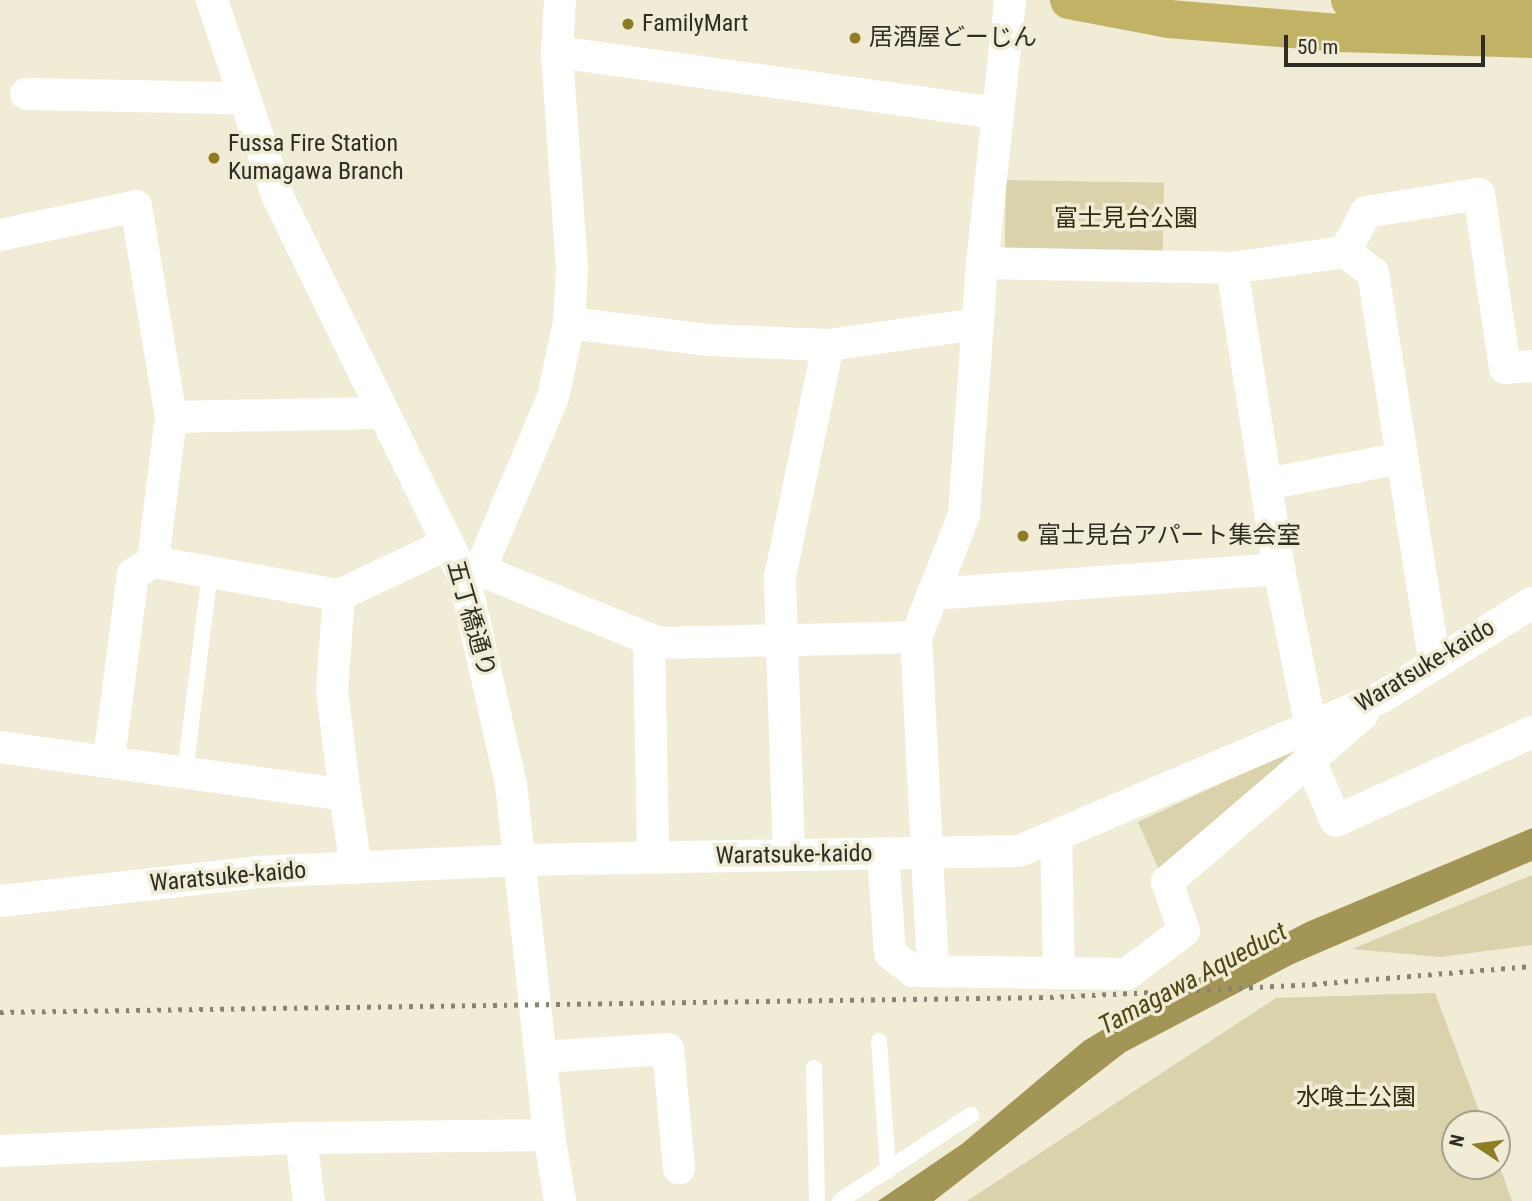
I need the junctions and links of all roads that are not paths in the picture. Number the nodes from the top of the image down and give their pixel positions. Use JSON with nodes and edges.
{"nodes":[{"id":1,"x":212,"y":0,"type":"edge"},
{"id":2,"x":561,"y":0,"type":"edge"},
{"id":3,"x":1010,"y":0,"type":"edge"},
{"id":4,"x":1069,"y":0,"type":"edge"},
{"id":5,"x":1350,"y":0,"type":"edge"},
{"id":6,"x":1532,"y":7,"type":"edge"},
{"id":7,"x":1532,"y":39,"type":"edge"},
{"id":8,"x":557,"y":52,"type":"junction"},
{"id":9,"x":26,"y":94,"type":"dead end"},
{"id":10,"x":244,"y":98,"type":"junction"},
{"id":11,"x":996,"y":113,"type":"junction"},
{"id":12,"x":0,"y":235,"type":"edge"},
{"id":13,"x":1345,"y":253,"type":"junction"},
{"id":14,"x":982,"y":262,"type":"junction"},
{"id":15,"x":1232,"y":268,"type":"junction"},
{"id":16,"x":569,"y":323,"type":"junction"},
{"id":17,"x":977,"y":324,"type":"junction"},
{"id":18,"x":828,"y":345,"type":"junction"},
{"id":19,"x":1532,"y":366,"type":"edge"},
{"id":20,"x":383,"y":414,"type":"junction"},
{"id":21,"x":171,"y":417,"type":"junction"},
{"id":22,"x":1402,"y":458,"type":"junction"},
{"id":23,"x":1266,"y":484,"type":"junction"},
{"id":24,"x":448,"y":544,"type":"junction"},
{"id":25,"x":153,"y":562,"type":"junction"},
{"id":26,"x":1279,"y":569,"type":"junction"},
{"id":27,"x":210,"y":572,"type":"junction"},
{"id":28,"x":472,"y":573,"type":"junction"},
{"id":29,"x":932,"y":594,"type":"junction"},
{"id":30,"x":339,"y":595,"type":"junction"},
{"id":31,"x":1530,"y":610,"type":"edge"},
{"id":32,"x":915,"y":637,"type":"junction"},
{"id":33,"x":649,"y":639,"type":"junction"},
{"id":34,"x":782,"y":640,"type":"junction"},
{"id":35,"x":1435,"y":664,"type":"junction"},
{"id":36,"x":1382,"y":697,"type":"junction"},
{"id":37,"x":1311,"y":727,"type":"junction"},
{"id":38,"x":1532,"y":732,"type":"edge"},
{"id":39,"x":0,"y":747,"type":"edge"},
{"id":40,"x":109,"y":760,"type":"junction"},
{"id":41,"x":1310,"y":761,"type":"junction"},
{"id":42,"x":185,"y":772,"type":"junction"},
{"id":43,"x":345,"y":795,"type":"junction"},
{"id":44,"x":1056,"y":836,"type":"junction"},
{"id":45,"x":927,"y":852,"type":"junction"},
{"id":46,"x":883,"y":853,"type":"junction"},
{"id":47,"x":789,"y":855,"type":"junction"},
{"id":48,"x":653,"y":857,"type":"junction"},
{"id":49,"x":519,"y":860,"type":"junction"},
{"id":50,"x":356,"y":868,"type":"junction"},
{"id":51,"x":0,"y":901,"type":"edge"},
{"id":52,"x":933,"y":971,"type":"junction"},
{"id":53,"x":1059,"y":973,"type":"junction"},
{"id":54,"x":879,"y":1041,"type":"dead end"},
{"id":55,"x":541,"y":1057,"type":"junction"},
{"id":56,"x":814,"y":1068,"type":"dead end"},
{"id":57,"x":971,"y":1115,"type":"dead end"},
{"id":58,"x":549,"y":1135,"type":"junction"},
{"id":59,"x":300,"y":1138,"type":"junction"},
{"id":60,"x":0,"y":1151,"type":"edge"},
{"id":61,"x":679,"y":1168,"type":"dead end"},
{"id":62,"x":888,"y":1171,"type":"junction"},
{"id":63,"x":310,"y":1201,"type":"edge"},
{"id":64,"x":560,"y":1201,"type":"edge"},
{"id":65,"x":817,"y":1201,"type":"edge"},
{"id":66,"x":840,"y":1201,"type":"edge"}],
"edges":[{"from":1,"to":10,"type":"street","name":"五丁橋通り"},
{"from":2,"to":8,"type":"street"},
{"from":3,"to":11,"type":"street"},
{"from":4,"to":7,"type":"highway"},
{"from":5,"to":6,"type":"highway"},
{"from":8,"to":11,"type":"street"},
{"from":8,"to":16,"type":"street"},
{"from":9,"to":10,"type":"street"},
{"from":10,"to":20,"type":"street","name":"五丁橋通り"},
{"from":11,"to":14,"type":"street"},
{"from":12,"to":21,"type":"street"},
{"from":13,"to":15,"type":"street"},
{"from":13,"to":19,"type":"street"},
{"from":13,"to":22,"type":"street"},
{"from":14,"to":15,"type":"street"},
{"from":14,"to":17,"type":"street"},
{"from":15,"to":23,"type":"street"},
{"from":16,"to":18,"type":"street"},
{"from":16,"to":28,"type":"street"},
{"from":17,"to":18,"type":"street"},
{"from":17,"to":29,"type":"street"},
{"from":18,"to":34,"type":"street"},
{"from":20,"to":21,"type":"street"},
{"from":20,"to":24,"type":"street","name":"五丁橋通り"},
{"from":21,"to":25,"type":"street"},
{"from":22,"to":23,"type":"street"},
{"from":22,"to":35,"type":"street"},
{"from":23,"to":26,"type":"street"},
{"from":24,"to":28,"type":"street","name":"五丁橋通り"},
{"from":24,"to":30,"type":"street"},
{"from":25,"to":27,"type":"street"},
{"from":25,"to":40,"type":"street"},
{"from":26,"to":29,"type":"street"},
{"from":26,"to":37,"type":"street"},
{"from":27,"to":30,"type":"street"},
{"from":27,"to":42,"type":"lane"},
{"from":28,"to":33,"type":"street"},
{"from":28,"to":49,"type":"street","name":"五丁橋通り"},
{"from":29,"to":32,"type":"street"},
{"from":30,"to":43,"type":"street"},
{"from":31,"to":35,"type":"street","name":"Waratsuke-kaido"},
{"from":32,"to":34,"type":"street"},
{"from":32,"to":45,"type":"street"},
{"from":33,"to":34,"type":"street"},
{"from":33,"to":48,"type":"street"},
{"from":34,"to":47,"type":"street"},
{"from":35,"to":36,"type":"street","name":"Waratsuke-kaido"},
{"from":36,"to":37,"type":"street","name":"Waratsuke-kaido"},
{"from":36,"to":41,"type":"street"},
{"from":37,"to":44,"type":"street","name":"Waratsuke-kaido"},
{"from":38,"to":41,"type":"street"},
{"from":39,"to":40,"type":"street"},
{"from":40,"to":42,"type":"street"},
{"from":41,"to":53,"type":"street"},
{"from":42,"to":43,"type":"street"},
{"from":43,"to":50,"type":"street"},
{"from":44,"to":45,"type":"street","name":"Waratsuke-kaido"},
{"from":44,"to":53,"type":"street"},
{"from":45,"to":46,"type":"street","name":"Waratsuke-kaido"},
{"from":45,"to":52,"type":"street"},
{"from":46,"to":47,"type":"street","name":"Waratsuke-kaido"},
{"from":46,"to":52,"type":"street"},
{"from":47,"to":48,"type":"street","name":"Waratsuke-kaido"},
{"from":48,"to":49,"type":"street","name":"Waratsuke-kaido"},
{"from":49,"to":50,"type":"street","name":"Waratsuke-kaido"},
{"from":49,"to":55,"type":"street","name":"五丁橋通り"},
{"from":50,"to":51,"type":"street","name":"Waratsuke-kaido"},
{"from":52,"to":53,"type":"street"},
{"from":54,"to":62,"type":"lane"},
{"from":55,"to":58,"type":"street","name":"五丁橋通り"},
{"from":55,"to":61,"type":"street"},
{"from":56,"to":65,"type":"lane"},
{"from":57,"to":62,"type":"lane"},
{"from":58,"to":59,"type":"street"},
{"from":58,"to":64,"type":"street","name":"五丁橋通り"},
{"from":59,"to":60,"type":"street"},
{"from":59,"to":63,"type":"street"},
{"from":62,"to":66,"type":"lane"}]}
